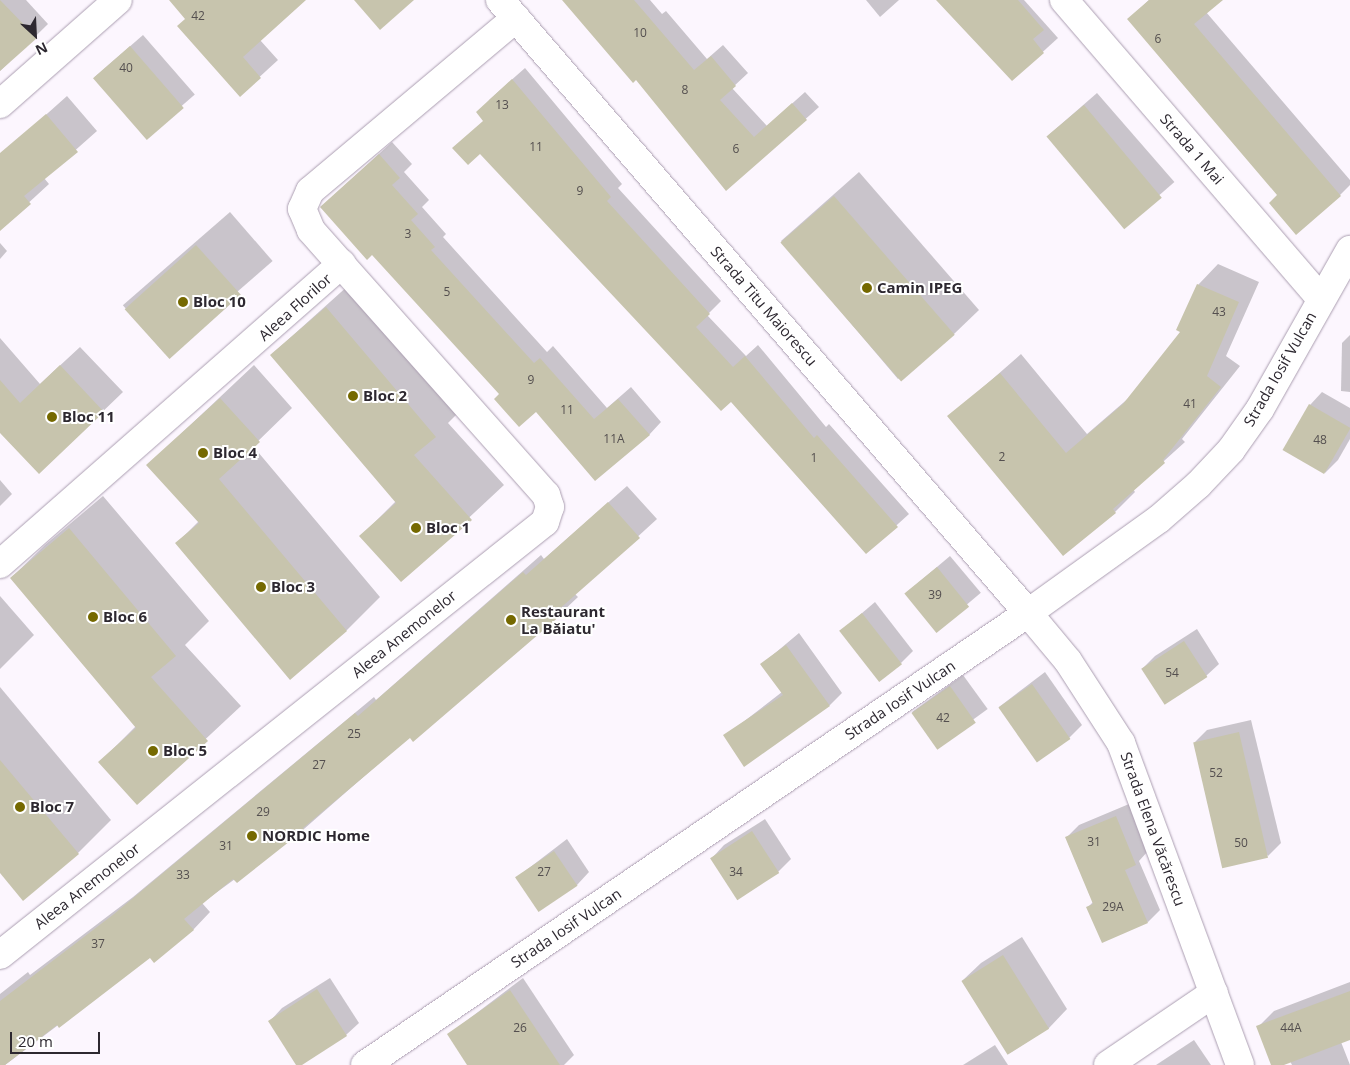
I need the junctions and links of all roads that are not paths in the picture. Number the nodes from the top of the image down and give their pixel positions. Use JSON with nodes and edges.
{"nodes":[{"id":1,"x":118,"y":0,"type":"edge"},
{"id":2,"x":1064,"y":0,"type":"edge"},
{"id":3,"x":508,"y":9,"type":"edge"},
{"id":4,"x":0,"y":104,"type":"edge"},
{"id":5,"x":1350,"y":250,"type":"edge"},
{"id":6,"x":342,"y":264,"type":"junction"},
{"id":7,"x":1320,"y":298,"type":"junction"},
{"id":8,"x":0,"y":564,"type":"edge"},
{"id":9,"x":1028,"y":613,"type":"junction"},
{"id":10,"x":0,"y":956,"type":"edge"},
{"id":11,"x":1214,"y":993,"type":"junction"},
{"id":12,"x":366,"y":1065,"type":"edge"},
{"id":13,"x":1108,"y":1065,"type":"edge"},
{"id":14,"x":1240,"y":1065,"type":"edge"}],
"edges":[{"from":1,"to":4,"type":"street"},
{"from":2,"to":7,"type":"street","name":"Strada 1 Mai"},
{"from":3,"to":6,"type":"street","name":"Aleea Florilor"},
{"from":3,"to":9,"type":"street","name":"Strada Titu Maiorescu"},
{"from":5,"to":7,"type":"street","name":"Strada Iosif Vulcan"},
{"from":6,"to":8,"type":"street","name":"Aleea Florilor"},
{"from":6,"to":10,"type":"street","name":"Aleea Anemonelor"},
{"from":7,"to":9,"type":"street","name":"Strada Iosif Vulcan"},
{"from":9,"to":11,"type":"street","name":"Strada Elena Văcărescu"},
{"from":9,"to":12,"type":"street","name":"Strada Iosif Vulcan"},
{"from":11,"to":13,"type":"street"},
{"from":11,"to":14,"type":"street","name":"Strada Elena Văcărescu"}]}
